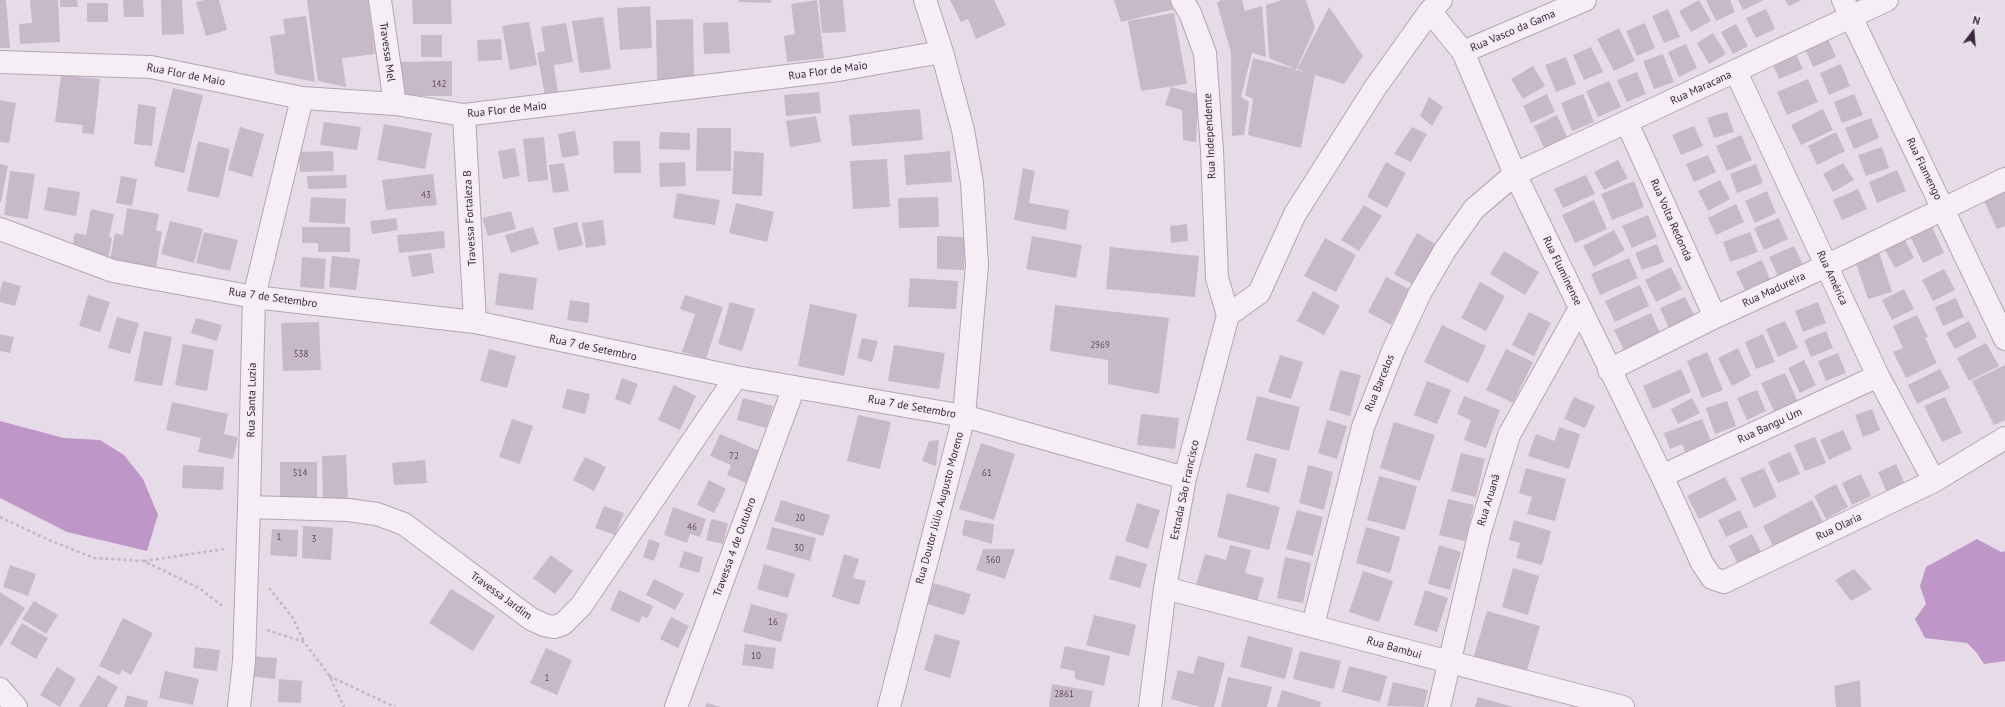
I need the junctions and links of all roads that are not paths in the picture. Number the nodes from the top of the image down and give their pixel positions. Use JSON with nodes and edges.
{"nodes":[{"id":1,"x":380,"y":0,"type":"edge"},
{"id":2,"x":925,"y":0,"type":"edge"},
{"id":3,"x":1182,"y":0,"type":"edge"},
{"id":4,"x":1585,"y":0,"type":"edge"},
{"id":5,"x":1887,"y":0,"type":"edge"},
{"id":6,"x":1436,"y":6,"type":"edge"},
{"id":7,"x":1847,"y":8,"type":"edge"},
{"id":8,"x":942,"y":52,"type":"junction"},
{"id":9,"x":1463,"y":52,"type":"junction"},
{"id":10,"x":0,"y":62,"type":"edge"},
{"id":11,"x":1736,"y":72,"type":"junction"},
{"id":12,"x":302,"y":98,"type":"junction"},
{"id":13,"x":395,"y":104,"type":"junction"},
{"id":14,"x":464,"y":115,"type":"junction"},
{"id":15,"x":1628,"y":123,"type":"junction"},
{"id":16,"x":1514,"y":174,"type":"junction"},
{"id":17,"x":2005,"y":179,"type":"edge"},
{"id":18,"x":1944,"y":209,"type":"junction"},
{"id":19,"x":0,"y":228,"type":"edge"},
{"id":20,"x":1826,"y":266,"type":"junction"},
{"id":21,"x":254,"y":297,"type":"junction"},
{"id":22,"x":1580,"y":308,"type":"junction"},
{"id":23,"x":1228,"y":315,"type":"junction"},
{"id":24,"x":1715,"y":317,"type":"junction"},
{"id":25,"x":475,"y":322,"type":"junction"},
{"id":26,"x":2002,"y":327,"type":"edge"},
{"id":27,"x":1609,"y":370,"type":"junction"},
{"id":28,"x":1878,"y":376,"type":"junction"},
{"id":29,"x":736,"y":377,"type":"junction"},
{"id":30,"x":794,"y":387,"type":"junction"},
{"id":31,"x":964,"y":416,"type":"junction"},
{"id":32,"x":2005,"y":438,"type":"edge"},
{"id":33,"x":1662,"y":476,"type":"junction"},
{"id":34,"x":1186,"y":478,"type":"junction"},
{"id":35,"x":1934,"y":481,"type":"junction"},
{"id":36,"x":249,"y":507,"type":"junction"},
{"id":37,"x":1690,"y":535,"type":"joint"},
{"id":38,"x":1165,"y":588,"type":"junction"},
{"id":39,"x":1312,"y":625,"type":"junction"},
{"id":40,"x":1450,"y":663,"type":"junction"},
{"id":41,"x":0,"y":690,"type":"edge"},
{"id":42,"x":16,"y":707,"type":"edge"},
{"id":43,"x":239,"y":707,"type":"edge"},
{"id":44,"x":676,"y":707,"type":"edge"},
{"id":45,"x":889,"y":707,"type":"edge"},
{"id":46,"x":1150,"y":707,"type":"edge"},
{"id":47,"x":1439,"y":707,"type":"edge"},
{"id":48,"x":1623,"y":707,"type":"edge"}],
"edges":[{"from":1,"to":13,"type":"street","name":"Travessa Mel"},
{"from":2,"to":8,"type":"street","name":"Rua Doutor Júlio Augusto Moreno"},
{"from":3,"to":23,"type":"street","name":"Rua Independente"},
{"from":4,"to":9,"type":"street","name":"Rua Vasco da Gama"},
{"from":5,"to":7,"type":"street","name":"Rua Maracana"},
{"from":6,"to":9,"type":"street","name":"Rua Fluminense"},
{"from":6,"to":23,"type":"street"},
{"from":7,"to":11,"type":"street","name":"Rua Maracana"},
{"from":7,"to":18,"type":"street","name":"Rua Flamengo"},
{"from":8,"to":14,"type":"street","name":"Rua Flor de Maio"},
{"from":8,"to":31,"type":"street","name":"Rua Doutor Júlio Augusto Moreno"},
{"from":9,"to":16,"type":"street","name":"Rua Fluminense"},
{"from":10,"to":12,"type":"street","name":"Rua Flor de Maio"},
{"from":11,"to":15,"type":"street","name":"Rua Maracana"},
{"from":11,"to":20,"type":"street","name":"Rua América"},
{"from":12,"to":13,"type":"street","name":"Rua Flor de Maio"},
{"from":12,"to":21,"type":"street","name":"Rua Santa Luzia"},
{"from":13,"to":14,"type":"street","name":"Rua Flor de Maio"},
{"from":14,"to":25,"type":"street","name":"Travessa Fortaleza B"},
{"from":15,"to":16,"type":"street","name":"Rua Maracana"},
{"from":15,"to":24,"type":"street","name":"Rua Volta Redonda"},
{"from":16,"to":22,"type":"street","name":"Rua Fluminense"},
{"from":16,"to":39,"type":"street","name":"Rua Barcelos"},
{"from":17,"to":18,"type":"street","name":"Rua Madureira"},
{"from":18,"to":20,"type":"street","name":"Rua Madureira"},
{"from":18,"to":26,"type":"street","name":"Rua Flamengo"},
{"from":19,"to":21,"type":"street","name":"Rua 7 de Setembro"},
{"from":20,"to":24,"type":"street","name":"Rua Madureira"},
{"from":20,"to":28,"type":"street","name":"Rua América"},
{"from":21,"to":25,"type":"street","name":"Rua 7 de Setembro"},
{"from":21,"to":36,"type":"street","name":"Rua Santa Luzia"},
{"from":22,"to":27,"type":"street","name":"Rua Fluminense"},
{"from":22,"to":40,"type":"street","name":"Rua Aruanã"},
{"from":23,"to":34,"type":"street","name":"Estrada São Francisco"},
{"from":24,"to":27,"type":"street","name":"Rua Madureira"},
{"from":25,"to":29,"type":"street","name":"Rua 7 de Setembro"},
{"from":27,"to":33,"type":"street","name":"Rua Fluminense"},
{"from":28,"to":33,"type":"street","name":"Rua Bangu Um"},
{"from":28,"to":35,"type":"street","name":"Rua América"},
{"from":29,"to":30,"type":"street","name":"Rua 7 de Setembro"},
{"from":29,"to":36,"type":"street","name":"Travessa Jardim"},
{"from":30,"to":31,"type":"street","name":"Rua 7 de Setembro"},
{"from":30,"to":44,"type":"street","name":"Travessa 4 de Outubro"},
{"from":31,"to":34,"type":"street","name":"Rua 7 de Setembro"},
{"from":31,"to":45,"type":"street","name":"Rua Doutor Júlio Augusto Moreno"},
{"from":32,"to":35,"type":"street","name":"Rua Olaria"},
{"from":33,"to":37,"type":"street","name":"Rua Fluminense"},
{"from":34,"to":38,"type":"street","name":"Estrada São Francisco"},
{"from":35,"to":37,"type":"street","name":"Rua Olaria"},
{"from":36,"to":43,"type":"street","name":"Rua Santa Luzia"},
{"from":38,"to":39,"type":"street","name":"Rua Bambui"},
{"from":38,"to":46,"type":"street","name":"Estrada São Francisco"},
{"from":39,"to":40,"type":"street","name":"Rua Bambui"},
{"from":40,"to":47,"type":"street","name":"Rua Aruanã"},
{"from":40,"to":48,"type":"street","name":"Rua Bambui"},
{"from":41,"to":42,"type":"street"}]}
